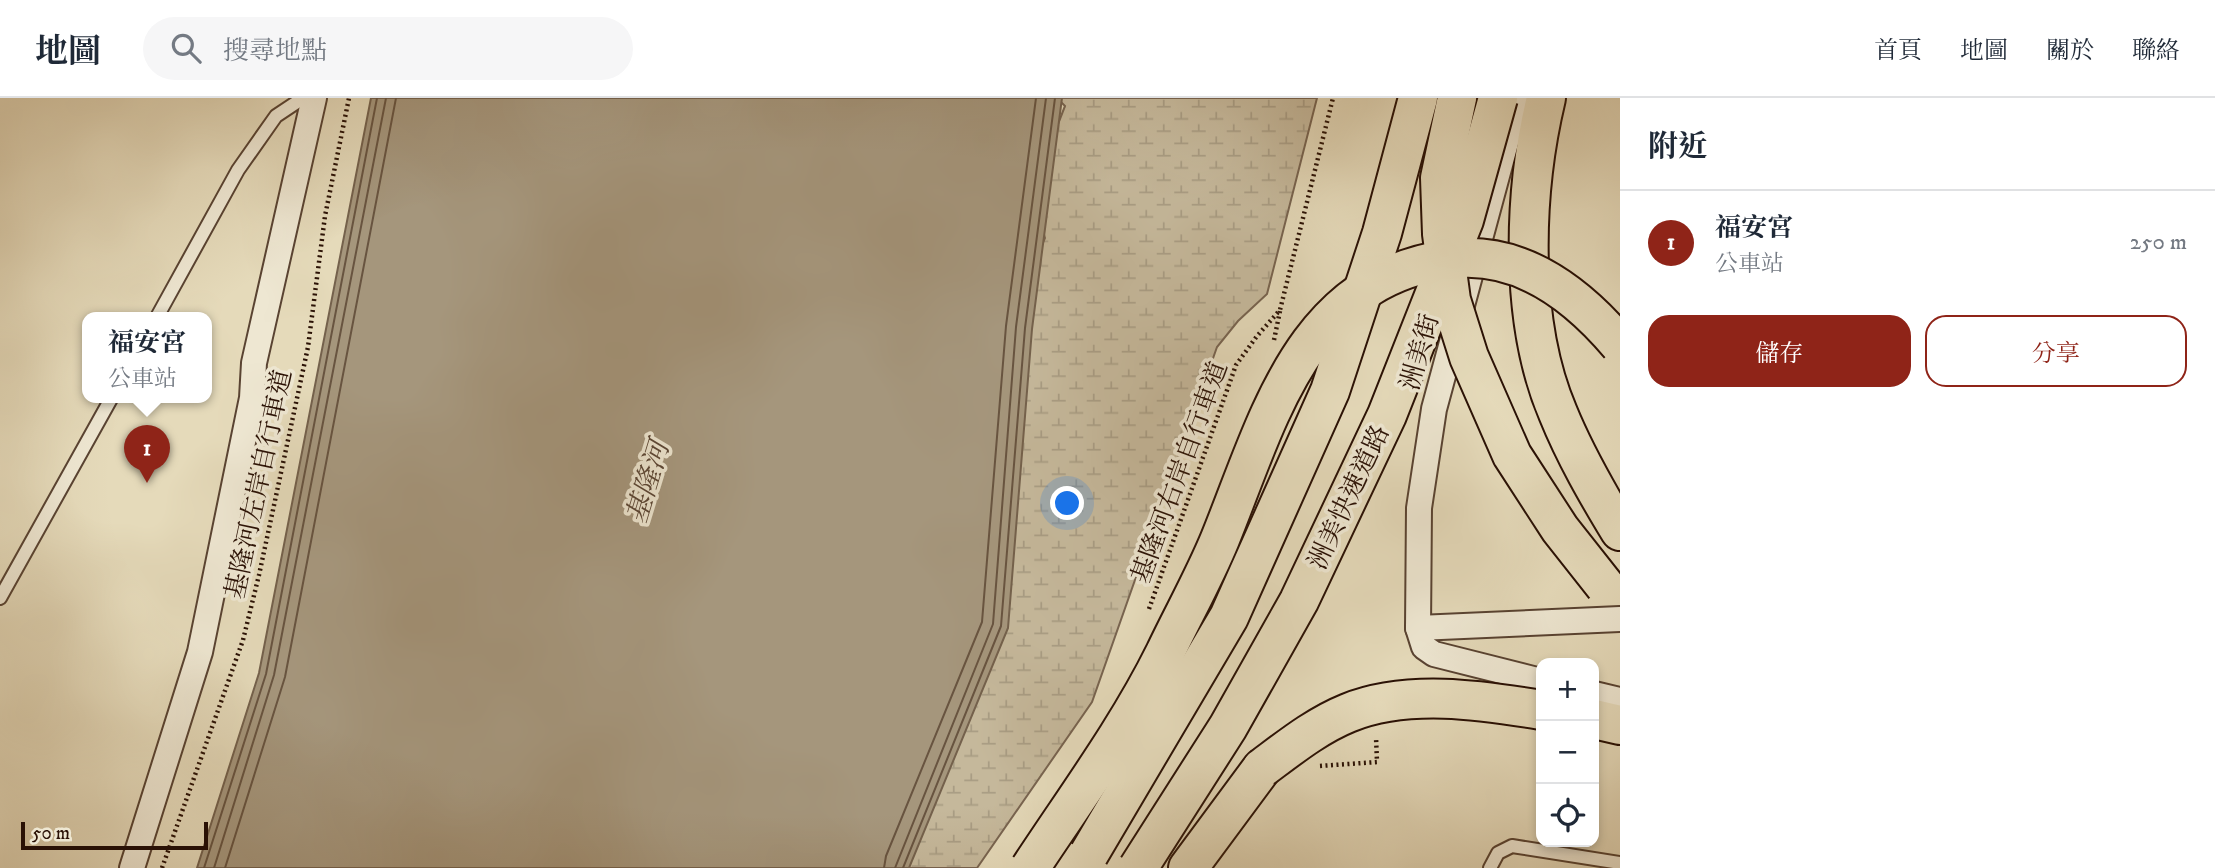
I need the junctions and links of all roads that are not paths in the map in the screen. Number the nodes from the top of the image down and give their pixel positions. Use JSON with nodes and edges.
{"nodes":[{"id":1,"x":303,"y":98,"type":"edge"},
{"id":2,"x":314,"y":98,"type":"edge"},
{"id":3,"x":1418,"y":98,"type":"edge"},
{"id":4,"x":1457,"y":98,"type":"edge"},
{"id":5,"x":1498,"y":98,"type":"edge"},
{"id":6,"x":1518,"y":98,"type":"edge"},
{"id":7,"x":1546,"y":98,"type":"edge"},
{"id":8,"x":161,"y":312,"type":"edge"},
{"id":9,"x":1620,"y":345,"type":"edge"},
{"id":10,"x":109,"y":403,"type":"edge"},
{"id":11,"x":1620,"y":531,"type":"edge"},
{"id":12,"x":0,"y":598,"type":"edge"},
{"id":13,"x":1620,"y":599,"type":"edge"},
{"id":14,"x":1620,"y":619,"type":"edge"},
{"id":15,"x":1418,"y":628,"type":"junction"},
{"id":16,"x":1536,"y":680,"type":"edge"},
{"id":17,"x":1599,"y":695,"type":"edge"},
{"id":18,"x":1620,"y":700,"type":"edge"},
{"id":19,"x":1536,"y":709,"type":"edge"},
{"id":20,"x":1599,"y":720,"type":"edge"},
{"id":21,"x":1620,"y":725,"type":"edge"},
{"id":22,"x":1620,"y":863,"type":"edge"},
{"id":23,"x":132,"y":868,"type":"edge"},
{"id":24,"x":1030,"y":868,"type":"edge"},
{"id":25,"x":1079,"y":868,"type":"edge"},
{"id":26,"x":1138,"y":868,"type":"edge"},
{"id":27,"x":1188,"y":868,"type":"edge"},
{"id":28,"x":1490,"y":868,"type":"edge"}],
"edges":[{"from":1,"to":8,"type":"lane"},
{"from":2,"to":23,"type":"street"},
{"from":3,"to":25,"type":"highway","bridge":true},
{"from":4,"to":13,"type":"highway","bridge":true},
{"from":5,"to":26,"type":"highway","name":"洲美快速道路","bridge":true},
{"from":6,"to":15,"type":"street","name":"洲美街"},
{"from":7,"to":11,"type":"highway"},
{"from":9,"to":24,"type":"highway","bridge":true},
{"from":10,"to":12,"type":"lane"},
{"from":14,"to":15,"type":"street"},
{"from":15,"to":16,"type":"street"},
{"from":17,"to":18,"type":"street"},
{"from":19,"to":27,"type":"highway","bridge":true},
{"from":20,"to":21,"type":"highway"},
{"from":22,"to":28,"type":"lane"}]}
